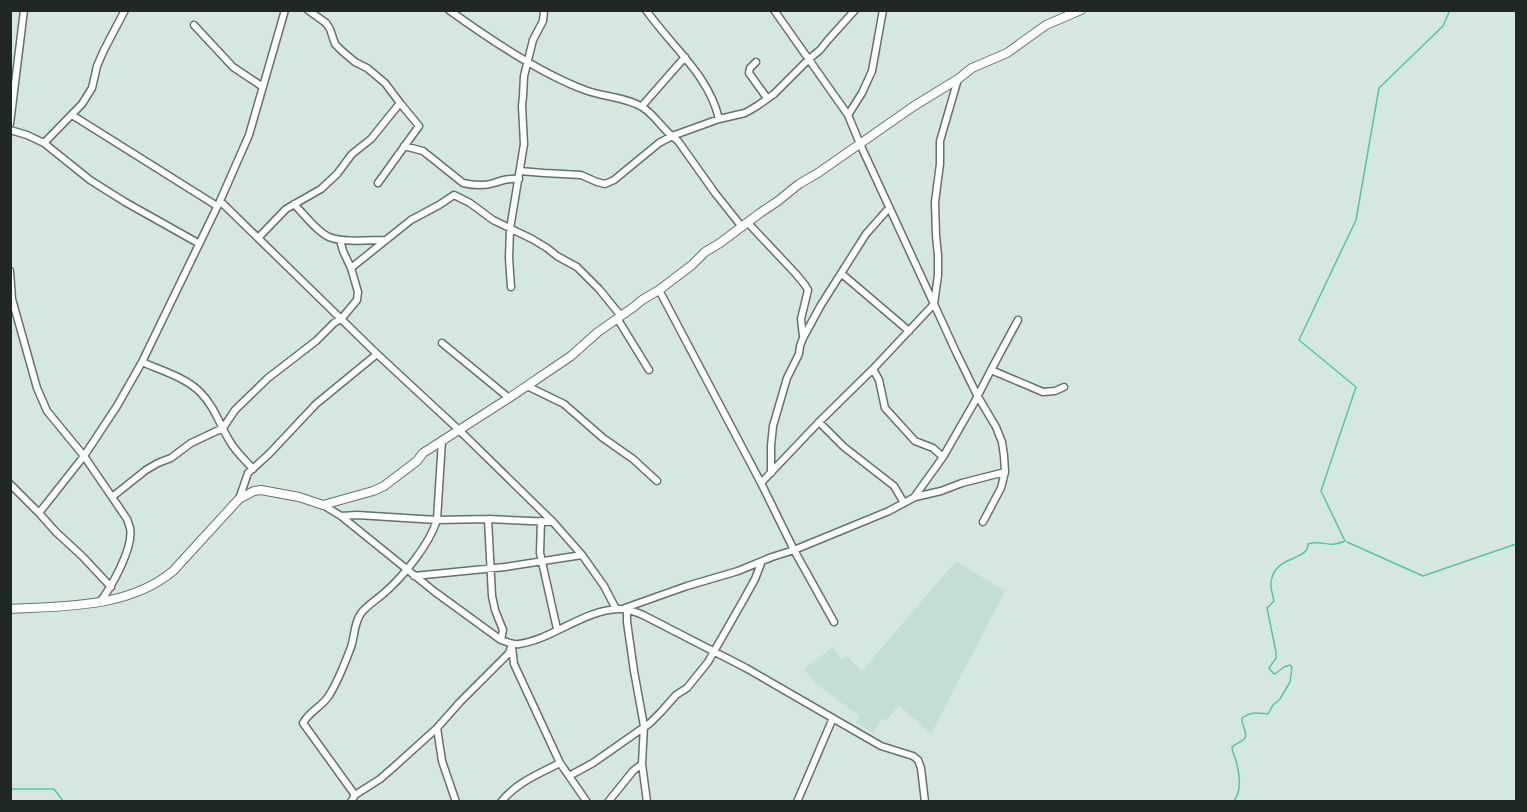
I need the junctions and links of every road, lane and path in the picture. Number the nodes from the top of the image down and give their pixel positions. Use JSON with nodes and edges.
{"nodes":[{"id":1,"x":24,"y":10,"type":"edge"},
{"id":2,"x":125,"y":10,"type":"edge"},
{"id":3,"x":285,"y":10,"type":"edge"},
{"id":4,"x":308,"y":10,"type":"edge"},
{"id":5,"x":449,"y":10,"type":"edge"},
{"id":6,"x":544,"y":10,"type":"edge"},
{"id":7,"x":646,"y":10,"type":"edge"},
{"id":8,"x":774,"y":10,"type":"edge"},
{"id":9,"x":855,"y":10,"type":"edge"},
{"id":10,"x":883,"y":10,"type":"edge"},
{"id":11,"x":1081,"y":10,"type":"edge"},
{"id":12,"x":194,"y":25,"type":"dead end"},
{"id":13,"x":685,"y":57,"type":"junction"},
{"id":14,"x":809,"y":59,"type":"junction"},
{"id":15,"x":527,"y":61,"type":"junction"},
{"id":16,"x":756,"y":62,"type":"dead end"},
{"id":17,"x":958,"y":78,"type":"junction"},
{"id":18,"x":263,"y":87,"type":"junction"},
{"id":19,"x":767,"y":98,"type":"junction"},
{"id":20,"x":400,"y":104,"type":"junction"},
{"id":21,"x":642,"y":106,"type":"junction"},
{"id":22,"x":72,"y":115,"type":"junction"},
{"id":23,"x":848,"y":115,"type":"junction"},
{"id":24,"x":719,"y":119,"type":"junction"},
{"id":25,"x":10,"y":124,"type":"edge"},
{"id":26,"x":10,"y":130,"type":"edge"},
{"id":27,"x":672,"y":136,"type":"junction"},
{"id":28,"x":44,"y":143,"type":"junction"},
{"id":29,"x":860,"y":144,"type":"junction"},
{"id":30,"x":404,"y":146,"type":"junction"},
{"id":31,"x":520,"y":171,"type":"junction"},
{"id":32,"x":519,"y":179,"type":"junction"},
{"id":33,"x":459,"y":180,"type":"junction"},
{"id":34,"x":378,"y":183,"type":"dead end"},
{"id":35,"x":450,"y":197,"type":"junction"},
{"id":36,"x":218,"y":203,"type":"junction"},
{"id":37,"x":294,"y":204,"type":"junction"},
{"id":38,"x":889,"y":208,"type":"junction"},
{"id":39,"x":745,"y":225,"type":"junction"},
{"id":40,"x":510,"y":229,"type":"junction"},
{"id":41,"x":258,"y":238,"type":"junction"},
{"id":42,"x":340,"y":240,"type":"junction"},
{"id":43,"x":386,"y":240,"type":"junction"},
{"id":44,"x":198,"y":243,"type":"junction"},
{"id":45,"x":351,"y":268,"type":"junction"},
{"id":46,"x":10,"y":272,"type":"edge"},
{"id":47,"x":842,"y":274,"type":"junction"},
{"id":48,"x":511,"y":287,"type":"dead end"},
{"id":49,"x":659,"y":290,"type":"junction"},
{"id":50,"x":11,"y":300,"type":"edge"},
{"id":51,"x":934,"y":304,"type":"junction"},
{"id":52,"x":619,"y":317,"type":"junction"},
{"id":53,"x":342,"y":318,"type":"junction"},
{"id":54,"x":1018,"y":320,"type":"dead end"},
{"id":55,"x":909,"y":331,"type":"junction"},
{"id":56,"x":803,"y":338,"type":"junction"},
{"id":57,"x":442,"y":343,"type":"dead end"},
{"id":58,"x":377,"y":354,"type":"junction"},
{"id":59,"x":142,"y":362,"type":"junction"},
{"id":60,"x":873,"y":369,"type":"junction"},
{"id":61,"x":650,"y":370,"type":"dead end"},
{"id":62,"x":991,"y":370,"type":"junction"},
{"id":63,"x":527,"y":386,"type":"junction"},
{"id":64,"x":1064,"y":387,"type":"dead end"},
{"id":65,"x":977,"y":395,"type":"junction"},
{"id":66,"x":509,"y":398,"type":"junction"},
{"id":67,"x":819,"y":422,"type":"junction"},
{"id":68,"x":223,"y":428,"type":"junction"},
{"id":69,"x":459,"y":430,"type":"junction"},
{"id":70,"x":442,"y":440,"type":"junction"},
{"id":71,"x":84,"y":456,"type":"junction"},
{"id":72,"x":943,"y":457,"type":"junction"},
{"id":73,"x":253,"y":469,"type":"junction"},
{"id":74,"x":1005,"y":472,"type":"junction"},
{"id":75,"x":771,"y":473,"type":"junction"},
{"id":76,"x":657,"y":481,"type":"dead end"},
{"id":77,"x":10,"y":483,"type":"edge"},
{"id":78,"x":761,"y":483,"type":"junction"},
{"id":79,"x":915,"y":496,"type":"junction"},
{"id":80,"x":112,"y":497,"type":"junction"},
{"id":81,"x":238,"y":499,"type":"junction"},
{"id":82,"x":904,"y":503,"type":"junction"},
{"id":83,"x":323,"y":505,"type":"junction"},
{"id":84,"x":39,"y":513,"type":"junction"},
{"id":85,"x":341,"y":516,"type":"junction"},
{"id":86,"x":488,"y":519,"type":"junction"},
{"id":87,"x":436,"y":520,"type":"junction"},
{"id":88,"x":541,"y":521,"type":"junction"},
{"id":89,"x":553,"y":522,"type":"junction"},
{"id":90,"x":983,"y":522,"type":"dead end"},
{"id":91,"x":794,"y":550,"type":"junction"},
{"id":92,"x":582,"y":555,"type":"junction"},
{"id":93,"x":762,"y":561,"type":"junction"},
{"id":94,"x":541,"y":562,"type":"junction"},
{"id":95,"x":491,"y":568,"type":"junction"},
{"id":96,"x":406,"y":569,"type":"junction"},
{"id":97,"x":414,"y":576,"type":"junction"},
{"id":98,"x":111,"y":587,"type":"junction"},
{"id":99,"x":100,"y":602,"type":"junction"},
{"id":100,"x":10,"y":609,"type":"edge"},
{"id":101,"x":622,"y":609,"type":"junction"},
{"id":102,"x":834,"y":622,"type":"dead end"},
{"id":103,"x":557,"y":629,"type":"junction"},
{"id":104,"x":501,"y":640,"type":"junction"},
{"id":105,"x":512,"y":644,"type":"junction"},
{"id":106,"x":714,"y":652,"type":"junction"},
{"id":107,"x":833,"y":718,"type":"junction"},
{"id":108,"x":644,"y":726,"type":"junction"},
{"id":109,"x":437,"y":728,"type":"junction"},
{"id":110,"x":560,"y":763,"type":"junction"},
{"id":111,"x":642,"y":764,"type":"junction"},
{"id":112,"x":569,"y":776,"type":"junction"},
{"id":113,"x":353,"y":798,"type":"edge"},
{"id":114,"x":456,"y":801,"type":"edge"},
{"id":115,"x":501,"y":801,"type":"edge"},
{"id":116,"x":587,"y":801,"type":"edge"},
{"id":117,"x":608,"y":801,"type":"edge"},
{"id":118,"x":647,"y":801,"type":"edge"},
{"id":119,"x":796,"y":801,"type":"edge"},
{"id":120,"x":925,"y":801,"type":"edge"}],
"edges":[{"from":1,"to":25,"type":"street"},
{"from":2,"to":22,"type":"street"},
{"from":3,"to":18,"type":"street"},
{"from":4,"to":20,"type":"street"},
{"from":5,"to":15,"type":"street"},
{"from":6,"to":15,"type":"street"},
{"from":7,"to":13,"type":"street"},
{"from":8,"to":14,"type":"street"},
{"from":9,"to":14,"type":"street"},
{"from":10,"to":23,"type":"street"},
{"from":11,"to":17,"type":"street"},
{"from":12,"to":18,"type":"street"},
{"from":13,"to":21,"type":"street"},
{"from":13,"to":24,"type":"street"},
{"from":14,"to":19,"type":"street"},
{"from":14,"to":23,"type":"street"},
{"from":15,"to":21,"type":"street"},
{"from":15,"to":31,"type":"street"},
{"from":16,"to":19,"type":"street"},
{"from":17,"to":29,"type":"street"},
{"from":17,"to":51,"type":"street"},
{"from":18,"to":36,"type":"street"},
{"from":19,"to":24,"type":"street"},
{"from":20,"to":30,"type":"street"},
{"from":20,"to":37,"type":"street"},
{"from":21,"to":27,"type":"street"},
{"from":22,"to":28,"type":"street"},
{"from":22,"to":36,"type":"street"},
{"from":23,"to":29,"type":"street"},
{"from":24,"to":27,"type":"street"},
{"from":26,"to":28,"type":"street"},
{"from":27,"to":31,"type":"street"},
{"from":27,"to":39,"type":"street"},
{"from":28,"to":44,"type":"street"},
{"from":29,"to":38,"type":"street"},
{"from":29,"to":39,"type":"street"},
{"from":30,"to":33,"type":"street"},
{"from":30,"to":34,"type":"street"},
{"from":31,"to":32,"type":"street"},
{"from":32,"to":33,"type":"street"},
{"from":32,"to":40,"type":"street"},
{"from":33,"to":35,"type":"street"},
{"from":35,"to":40,"type":"street"},
{"from":35,"to":43,"type":"street"},
{"from":36,"to":41,"type":"street"},
{"from":36,"to":44,"type":"street"},
{"from":37,"to":41,"type":"street"},
{"from":37,"to":42,"type":"street"},
{"from":38,"to":47,"type":"street"},
{"from":38,"to":51,"type":"street"},
{"from":39,"to":49,"type":"street"},
{"from":39,"to":56,"type":"street"},
{"from":40,"to":48,"type":"street"},
{"from":40,"to":52,"type":"street"},
{"from":41,"to":53,"type":"street"},
{"from":42,"to":43,"type":"street"},
{"from":42,"to":45,"type":"street"},
{"from":43,"to":45,"type":"street"},
{"from":44,"to":59,"type":"street"},
{"from":45,"to":53,"type":"street"},
{"from":46,"to":50,"type":"street"},
{"from":47,"to":55,"type":"street"},
{"from":47,"to":56,"type":"street"},
{"from":49,"to":52,"type":"street"},
{"from":49,"to":78,"type":"street"},
{"from":50,"to":71,"type":"street"},
{"from":51,"to":55,"type":"street"},
{"from":51,"to":65,"type":"street"},
{"from":52,"to":61,"type":"street"},
{"from":52,"to":63,"type":"street"},
{"from":53,"to":58,"type":"street"},
{"from":53,"to":68,"type":"street"},
{"from":54,"to":62,"type":"street"},
{"from":55,"to":60,"type":"street"},
{"from":56,"to":75,"type":"street"},
{"from":57,"to":66,"type":"street"},
{"from":58,"to":69,"type":"street"},
{"from":58,"to":73,"type":"street"},
{"from":59,"to":68,"type":"street"},
{"from":59,"to":71,"type":"street"},
{"from":60,"to":67,"type":"street"},
{"from":60,"to":72,"type":"street"},
{"from":62,"to":64,"type":"street"},
{"from":62,"to":65,"type":"street"},
{"from":63,"to":66,"type":"street"},
{"from":63,"to":76,"type":"street"},
{"from":65,"to":72,"type":"street"},
{"from":65,"to":74,"type":"street"},
{"from":66,"to":69,"type":"street"},
{"from":67,"to":75,"type":"street"},
{"from":67,"to":82,"type":"street"},
{"from":68,"to":73,"type":"street"},
{"from":68,"to":80,"type":"street"},
{"from":69,"to":70,"type":"street"},
{"from":69,"to":89,"type":"street"},
{"from":70,"to":83,"type":"street"},
{"from":70,"to":87,"type":"street"},
{"from":71,"to":80,"type":"street"},
{"from":71,"to":84,"type":"street"},
{"from":72,"to":79,"type":"street"},
{"from":73,"to":81,"type":"street"},
{"from":74,"to":79,"type":"street"},
{"from":74,"to":90,"type":"street"},
{"from":75,"to":78,"type":"street"},
{"from":77,"to":84,"type":"street"},
{"from":78,"to":91,"type":"street"},
{"from":79,"to":82,"type":"street"},
{"from":80,"to":98,"type":"street"},
{"from":81,"to":83,"type":"street"},
{"from":81,"to":99,"type":"street"},
{"from":82,"to":91,"type":"street"},
{"from":83,"to":85,"type":"street"},
{"from":84,"to":98,"type":"street"},
{"from":85,"to":87,"type":"street"},
{"from":85,"to":96,"type":"street"},
{"from":86,"to":87,"type":"street"},
{"from":86,"to":88,"type":"street"},
{"from":86,"to":95,"type":"street"},
{"from":87,"to":96,"type":"street"},
{"from":88,"to":89,"type":"street"},
{"from":88,"to":94,"type":"street"},
{"from":89,"to":92,"type":"street"},
{"from":91,"to":93,"type":"street"},
{"from":91,"to":102,"type":"street"},
{"from":92,"to":94,"type":"street"},
{"from":92,"to":101,"type":"street"},
{"from":93,"to":101,"type":"street"},
{"from":93,"to":106,"type":"street"},
{"from":94,"to":95,"type":"street"},
{"from":94,"to":103,"type":"street"},
{"from":95,"to":97,"type":"street"},
{"from":95,"to":104,"type":"street"},
{"from":96,"to":97,"type":"street"},
{"from":96,"to":113,"type":"street"},
{"from":97,"to":104,"type":"street"},
{"from":98,"to":99,"type":"street"},
{"from":99,"to":100,"type":"street"},
{"from":101,"to":103,"type":"street"},
{"from":101,"to":106,"type":"street"},
{"from":101,"to":108,"type":"street"},
{"from":103,"to":105,"type":"street"},
{"from":104,"to":105,"type":"street"},
{"from":105,"to":109,"type":"street"},
{"from":105,"to":110,"type":"street"},
{"from":106,"to":107,"type":"street"},
{"from":106,"to":108,"type":"street"},
{"from":107,"to":119,"type":"street"},
{"from":107,"to":120,"type":"street"},
{"from":108,"to":111,"type":"street"},
{"from":108,"to":112,"type":"street"},
{"from":109,"to":113,"type":"street"},
{"from":109,"to":114,"type":"street"},
{"from":110,"to":112,"type":"street"},
{"from":110,"to":115,"type":"street"},
{"from":111,"to":117,"type":"street"},
{"from":111,"to":118,"type":"street"},
{"from":112,"to":116,"type":"street"}]}
